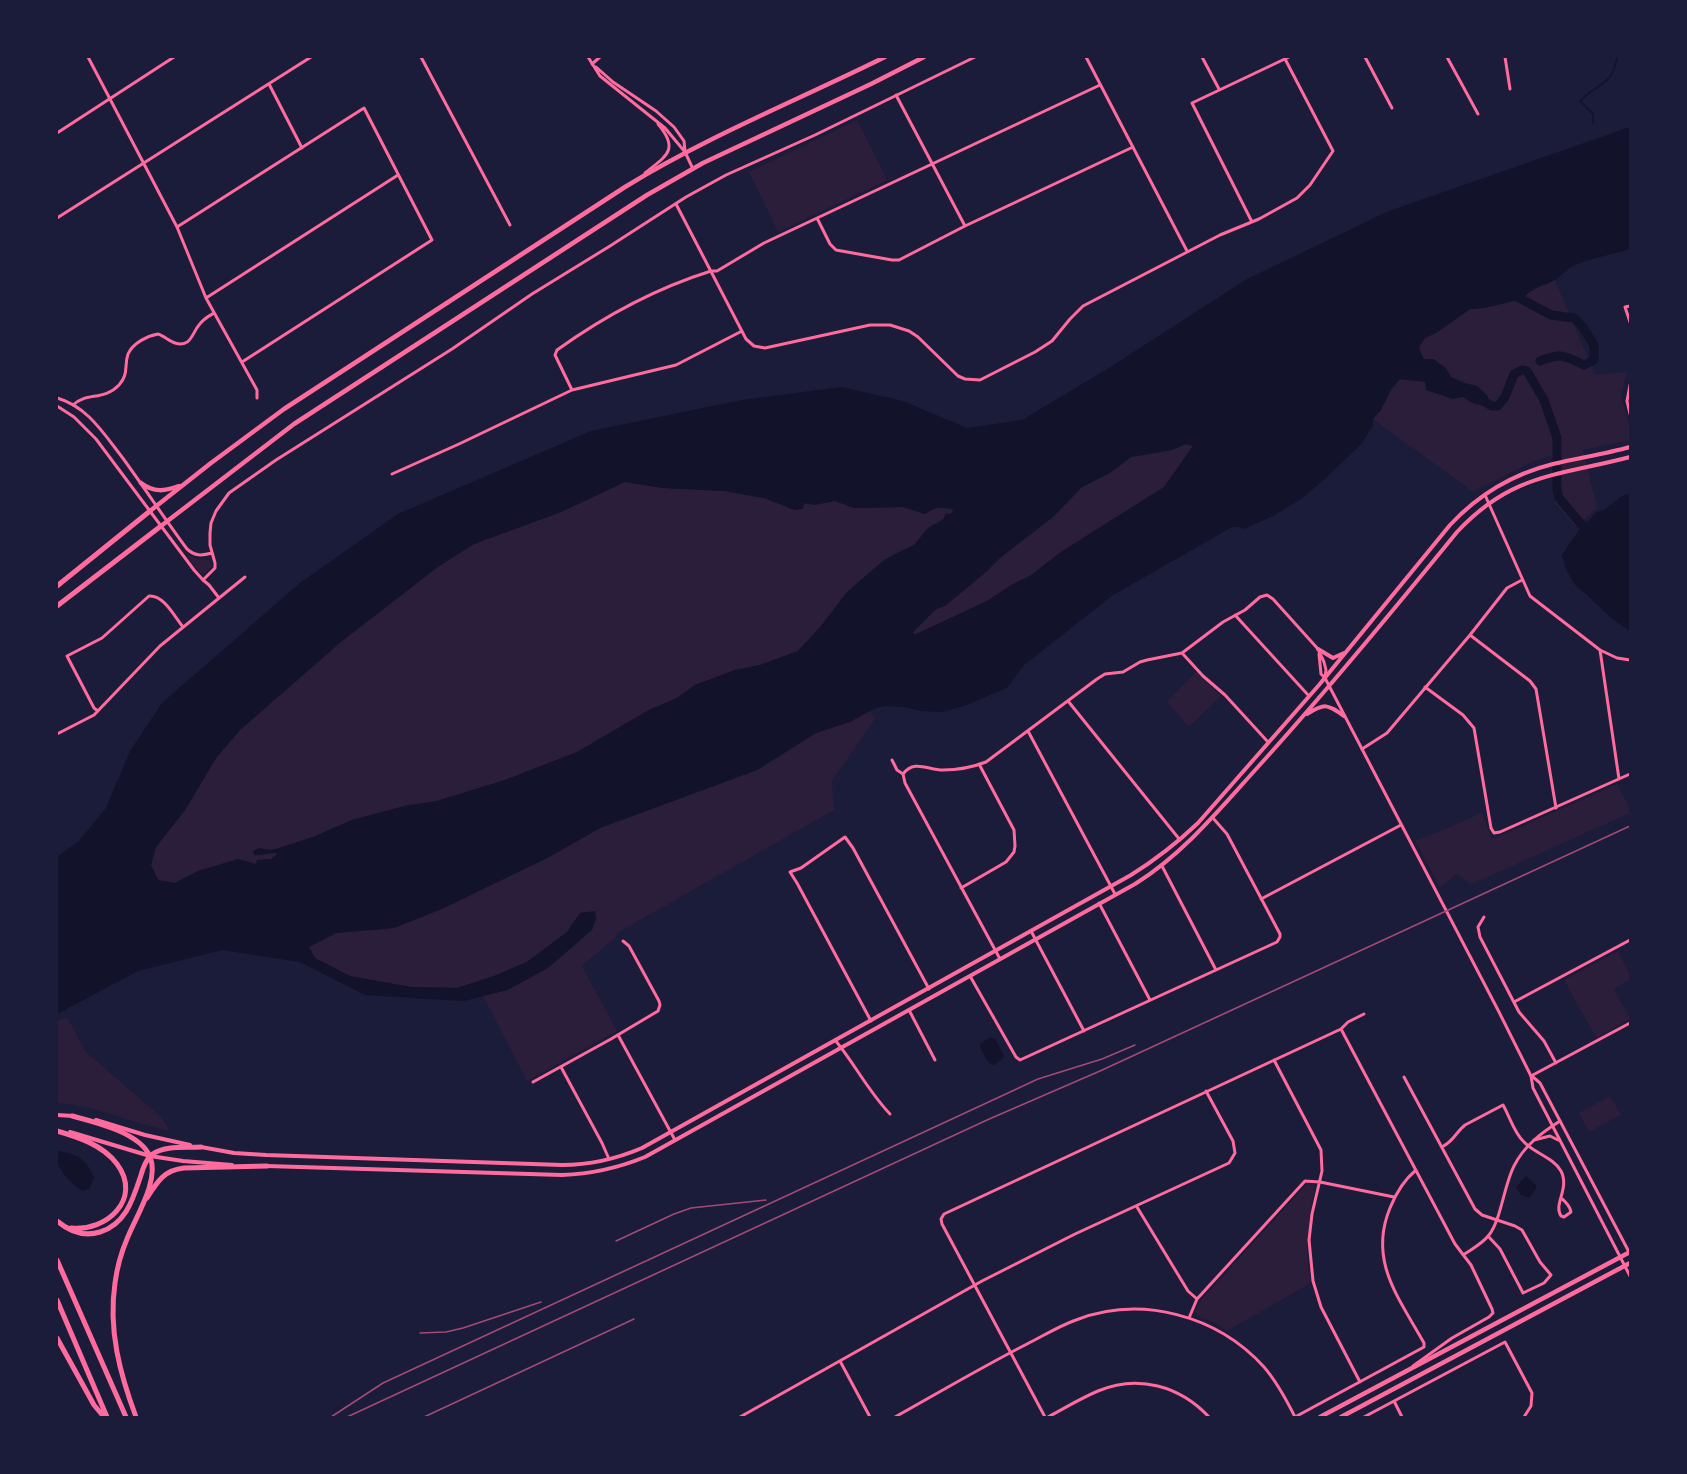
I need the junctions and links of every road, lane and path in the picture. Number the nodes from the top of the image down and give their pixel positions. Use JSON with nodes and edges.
{"nodes":[{"id":1,"x":88,"y":57,"type":"edge"},
{"id":2,"x":174,"y":57,"type":"edge"},
{"id":3,"x":311,"y":57,"type":"edge"},
{"id":4,"x":421,"y":57,"type":"edge"},
{"id":5,"x":588,"y":57,"type":"edge"},
{"id":6,"x":600,"y":57,"type":"edge"},
{"id":7,"x":885,"y":57,"type":"edge"},
{"id":8,"x":924,"y":57,"type":"edge"},
{"id":9,"x":975,"y":57,"type":"edge"},
{"id":10,"x":1086,"y":57,"type":"edge"},
{"id":11,"x":1202,"y":57,"type":"edge"},
{"id":12,"x":1365,"y":57,"type":"edge"},
{"id":13,"x":1447,"y":57,"type":"edge"},
{"id":14,"x":1506,"y":57,"type":"edge"},
{"id":15,"x":1286,"y":58,"type":"edge"},
{"id":16,"x":592,"y":64,"type":"junction"},
{"id":17,"x":268,"y":84,"type":"junction"},
{"id":18,"x":1100,"y":85,"type":"junction"},
{"id":19,"x":1219,"y":89,"type":"junction"},
{"id":20,"x":1510,"y":89,"type":"dead end"},
{"id":21,"x":896,"y":95,"type":"junction"},
{"id":22,"x":110,"y":99,"type":"junction"},
{"id":23,"x":1392,"y":108,"type":"dead end"},
{"id":24,"x":649,"y":114,"type":"junction"},
{"id":25,"x":1478,"y":114,"type":"dead end"},
{"id":26,"x":57,"y":133,"type":"edge"},
{"id":27,"x":1133,"y":147,"type":"junction"},
{"id":28,"x":302,"y":148,"type":"junction"},
{"id":29,"x":685,"y":152,"type":"junction"},
{"id":30,"x":144,"y":164,"type":"junction"},
{"id":31,"x":932,"y":164,"type":"junction"},
{"id":32,"x":693,"y":169,"type":"junction"},
{"id":33,"x":398,"y":175,"type":"junction"},
{"id":34,"x":638,"y":180,"type":"junction"},
{"id":35,"x":675,"y":203,"type":"junction"},
{"id":36,"x":57,"y":218,"type":"edge"},
{"id":37,"x":817,"y":218,"type":"junction"},
{"id":38,"x":1252,"y":222,"type":"junction"},
{"id":39,"x":510,"y":225,"type":"dead end"},
{"id":40,"x":965,"y":226,"type":"junction"},
{"id":41,"x":177,"y":227,"type":"junction"},
{"id":42,"x":1187,"y":251,"type":"junction"},
{"id":43,"x":711,"y":271,"type":"junction"},
{"id":44,"x":206,"y":298,"type":"junction"},
{"id":45,"x":1630,"y":306,"type":"edge"},
{"id":46,"x":214,"y":313,"type":"junction"},
{"id":47,"x":1630,"y":322,"type":"edge"},
{"id":48,"x":742,"y":331,"type":"junction"},
{"id":49,"x":242,"y":362,"type":"junction"},
{"id":50,"x":1630,"y":385,"type":"edge"},
{"id":51,"x":572,"y":390,"type":"junction"},
{"id":52,"x":57,"y":398,"type":"edge"},
{"id":53,"x":257,"y":398,"type":"dead end"},
{"id":54,"x":73,"y":405,"type":"junction"},
{"id":55,"x":57,"y":406,"type":"edge"},
{"id":56,"x":1630,"y":414,"type":"edge"},
{"id":57,"x":1630,"y":447,"type":"edge"},
{"id":58,"x":1630,"y":457,"type":"edge"},
{"id":59,"x":392,"y":474,"type":"dead end"},
{"id":60,"x":141,"y":483,"type":"junction"},
{"id":61,"x":185,"y":483,"type":"junction"},
{"id":62,"x":1485,"y":495,"type":"junction"},
{"id":63,"x":1490,"y":502,"type":"junction"},
{"id":64,"x":157,"y":506,"type":"junction"},
{"id":65,"x":150,"y":511,"type":"junction"},
{"id":66,"x":167,"y":521,"type":"junction"},
{"id":67,"x":161,"y":526,"type":"junction"},
{"id":68,"x":212,"y":553,"type":"junction"},
{"id":69,"x":245,"y":578,"type":"dead end"},
{"id":70,"x":204,"y":580,"type":"junction"},
{"id":71,"x":1522,"y":580,"type":"junction"},
{"id":72,"x":57,"y":584,"type":"edge"},
{"id":73,"x":219,"y":598,"type":"junction"},
{"id":74,"x":57,"y":606,"type":"edge"},
{"id":75,"x":1235,"y":615,"type":"junction"},
{"id":76,"x":183,"y":627,"type":"junction"},
{"id":77,"x":1470,"y":635,"type":"junction"},
{"id":78,"x":1318,"y":649,"type":"junction"},
{"id":79,"x":1600,"y":650,"type":"junction"},
{"id":80,"x":1347,"y":651,"type":"junction"},
{"id":81,"x":1182,"y":653,"type":"junction"},
{"id":82,"x":1630,"y":660,"type":"edge"},
{"id":83,"x":1325,"y":678,"type":"junction"},
{"id":84,"x":1329,"y":687,"type":"junction"},
{"id":85,"x":1425,"y":687,"type":"junction"},
{"id":86,"x":1310,"y":696,"type":"junction"},
{"id":87,"x":1067,"y":700,"type":"junction"},
{"id":88,"x":98,"y":711,"type":"junction"},
{"id":89,"x":1304,"y":716,"type":"junction"},
{"id":90,"x":1344,"y":716,"type":"junction"},
{"id":91,"x":1028,"y":731,"type":"junction"},
{"id":92,"x":57,"y":734,"type":"edge"},
{"id":93,"x":1268,"y":742,"type":"junction"},
{"id":94,"x":1362,"y":749,"type":"junction"},
{"id":95,"x":892,"y":760,"type":"dead end"},
{"id":96,"x":979,"y":764,"type":"junction"},
{"id":97,"x":903,"y":774,"type":"junction"},
{"id":98,"x":1630,"y":774,"type":"edge"},
{"id":99,"x":1619,"y":779,"type":"junction"},
{"id":100,"x":1556,"y":808,"type":"junction"},
{"id":101,"x":1212,"y":817,"type":"junction"},
{"id":102,"x":1401,"y":825,"type":"junction"},
{"id":103,"x":1180,"y":840,"type":"junction"},
{"id":104,"x":1162,"y":866,"type":"junction"},
{"id":105,"x":1111,"y":886,"type":"junction"},
{"id":106,"x":961,"y":888,"type":"junction"},
{"id":107,"x":1116,"y":894,"type":"junction"},
{"id":108,"x":1261,"y":899,"type":"junction"},
{"id":109,"x":1099,"y":903,"type":"junction"},
{"id":110,"x":1484,"y":917,"type":"dead end"},
{"id":111,"x":1031,"y":931,"type":"junction"},
{"id":112,"x":1036,"y":939,"type":"junction"},
{"id":113,"x":623,"y":940,"type":"dead end"},
{"id":114,"x":1630,"y":940,"type":"edge"},
{"id":115,"x":995,"y":951,"type":"junction"},
{"id":116,"x":1000,"y":959,"type":"junction"},
{"id":117,"x":1216,"y":970,"type":"junction"},
{"id":118,"x":970,"y":976,"type":"junction"},
{"id":119,"x":929,"y":989,"type":"junction"},
{"id":120,"x":1150,"y":1000,"type":"junction"},
{"id":121,"x":1514,"y":1002,"type":"junction"},
{"id":122,"x":909,"y":1010,"type":"junction"},
{"id":123,"x":1364,"y":1014,"type":"dead end"},
{"id":124,"x":871,"y":1021,"type":"junction"},
{"id":125,"x":1630,"y":1023,"type":"edge"},
{"id":126,"x":1341,"y":1029,"type":"junction"},
{"id":127,"x":1084,"y":1031,"type":"junction"},
{"id":128,"x":618,"y":1035,"type":"junction"},
{"id":129,"x":835,"y":1040,"type":"junction"},
{"id":130,"x":842,"y":1048,"type":"junction"},
{"id":131,"x":935,"y":1060,"type":"dead end"},
{"id":132,"x":1274,"y":1060,"type":"junction"},
{"id":133,"x":1556,"y":1063,"type":"junction"},
{"id":134,"x":561,"y":1067,"type":"junction"},
{"id":135,"x":1531,"y":1076,"type":"junction"},
{"id":136,"x":1404,"y":1077,"type":"dead end"},
{"id":137,"x":533,"y":1082,"type":"dead end"},
{"id":138,"x":1206,"y":1091,"type":"junction"},
{"id":139,"x":890,"y":1114,"type":"dead end"},
{"id":140,"x":57,"y":1115,"type":"edge"},
{"id":141,"x":72,"y":1116,"type":"junction"},
{"id":142,"x":1560,"y":1121,"type":"junction"},
{"id":143,"x":1552,"y":1126,"type":"junction"},
{"id":144,"x":57,"y":1130,"type":"edge"},
{"id":145,"x":670,"y":1132,"type":"junction"},
{"id":146,"x":675,"y":1140,"type":"junction"},
{"id":147,"x":1534,"y":1140,"type":"junction"},
{"id":148,"x":1560,"y":1142,"type":"junction"},
{"id":149,"x":1528,"y":1146,"type":"junction"},
{"id":150,"x":201,"y":1147,"type":"junction"},
{"id":151,"x":1441,"y":1147,"type":"junction"},
{"id":152,"x":150,"y":1156,"type":"junction"},
{"id":153,"x":609,"y":1159,"type":"junction"},
{"id":154,"x":267,"y":1166,"type":"junction"},
{"id":155,"x":1416,"y":1170,"type":"junction"},
{"id":156,"x":1320,"y":1182,"type":"junction"},
{"id":157,"x":1395,"y":1197,"type":"junction"},
{"id":158,"x":1562,"y":1198,"type":"junction"},
{"id":159,"x":1137,"y":1207,"type":"junction"},
{"id":160,"x":1496,"y":1220,"type":"junction"},
{"id":161,"x":135,"y":1221,"type":"junction"},
{"id":162,"x":59,"y":1223,"type":"edge"},
{"id":163,"x":1488,"y":1236,"type":"junction"},
{"id":164,"x":1630,"y":1253,"type":"edge"},
{"id":165,"x":1463,"y":1255,"type":"junction"},
{"id":166,"x":1620,"y":1257,"type":"junction"},
{"id":167,"x":57,"y":1260,"type":"edge"},
{"id":168,"x":1627,"y":1264,"type":"edge"},
{"id":169,"x":1630,"y":1276,"type":"edge"},
{"id":170,"x":976,"y":1285,"type":"junction"},
{"id":171,"x":1197,"y":1299,"type":"junction"},
{"id":172,"x":57,"y":1300,"type":"edge"},
{"id":173,"x":1189,"y":1318,"type":"junction"},
{"id":174,"x":57,"y":1338,"type":"edge"},
{"id":175,"x":1011,"y":1352,"type":"junction"},
{"id":176,"x":840,"y":1361,"type":"junction"},
{"id":177,"x":1408,"y":1370,"type":"junction"},
{"id":178,"x":1360,"y":1382,"type":"junction"},
{"id":179,"x":1394,"y":1401,"type":"junction"},
{"id":180,"x":105,"y":1417,"type":"edge"},
{"id":181,"x":126,"y":1417,"type":"edge"},
{"id":182,"x":136,"y":1417,"type":"edge"},
{"id":183,"x":740,"y":1417,"type":"edge"},
{"id":184,"x":870,"y":1417,"type":"edge"},
{"id":185,"x":895,"y":1417,"type":"edge"},
{"id":186,"x":1047,"y":1417,"type":"edge"},
{"id":187,"x":1209,"y":1417,"type":"edge"},
{"id":188,"x":1295,"y":1417,"type":"edge"},
{"id":189,"x":1320,"y":1417,"type":"edge"},
{"id":190,"x":1341,"y":1417,"type":"edge"},
{"id":191,"x":1364,"y":1417,"type":"edge"},
{"id":192,"x":1402,"y":1417,"type":"edge"},
{"id":193,"x":1524,"y":1417,"type":"edge"}],
"edges":[{"from":1,"to":22,"type":"street"},
{"from":2,"to":22,"type":"street"},
{"from":3,"to":17,"type":"street"},
{"from":4,"to":39,"type":"street"},
{"from":5,"to":16,"type":"street"},
{"from":6,"to":16,"type":"street"},
{"from":7,"to":29,"type":"main road"},
{"from":8,"to":32,"type":"main road"},
{"from":9,"to":21,"type":"street"},
{"from":10,"to":18,"type":"street"},
{"from":11,"to":19,"type":"street"},
{"from":12,"to":23,"type":"street"},
{"from":13,"to":25,"type":"street"},
{"from":14,"to":20,"type":"street"},
{"from":15,"to":19,"type":"street"},
{"from":15,"to":38,"type":"street"},
{"from":16,"to":24,"type":"street"},
{"from":16,"to":29,"type":"street"},
{"from":17,"to":28,"type":"street"},
{"from":17,"to":30,"type":"street"},
{"from":18,"to":27,"type":"street"},
{"from":18,"to":31,"type":"street"},
{"from":19,"to":38,"type":"street"},
{"from":21,"to":31,"type":"street"},
{"from":21,"to":35,"type":"street"},
{"from":22,"to":26,"type":"street"},
{"from":22,"to":30,"type":"street"},
{"from":24,"to":29,"type":"street"},
{"from":24,"to":34,"type":"street"},
{"from":27,"to":40,"type":"street"},
{"from":27,"to":42,"type":"street"},
{"from":28,"to":33,"type":"street"},
{"from":28,"to":41,"type":"street"},
{"from":29,"to":32,"type":"street"},
{"from":29,"to":34,"type":"main road"},
{"from":30,"to":36,"type":"street"},
{"from":30,"to":41,"type":"street"},
{"from":31,"to":37,"type":"street"},
{"from":31,"to":40,"type":"street"},
{"from":32,"to":66,"type":"main road"},
{"from":33,"to":44,"type":"street"},
{"from":33,"to":49,"type":"street"},
{"from":34,"to":61,"type":"main road"},
{"from":35,"to":43,"type":"street"},
{"from":35,"to":68,"type":"street"},
{"from":37,"to":40,"type":"street"},
{"from":37,"to":43,"type":"street"},
{"from":38,"to":42,"type":"street"},
{"from":41,"to":44,"type":"street"},
{"from":42,"to":48,"type":"street"},
{"from":43,"to":48,"type":"street"},
{"from":43,"to":51,"type":"street"},
{"from":44,"to":46,"type":"street"},
{"from":45,"to":47,"type":"street"},
{"from":46,"to":49,"type":"street"},
{"from":46,"to":54,"type":"street"},
{"from":48,"to":51,"type":"street"},
{"from":49,"to":53,"type":"street"},
{"from":50,"to":56,"type":"street"},
{"from":51,"to":59,"type":"street"},
{"from":52,"to":54,"type":"street"},
{"from":54,"to":60,"type":"street"},
{"from":55,"to":65,"type":"street"},
{"from":57,"to":62,"type":"main road"},
{"from":58,"to":63,"type":"main road"},
{"from":60,"to":61,"type":"main road"},
{"from":60,"to":64,"type":"street"},
{"from":61,"to":64,"type":"main road"},
{"from":62,"to":63,"type":"street"},
{"from":62,"to":80,"type":"main road"},
{"from":63,"to":71,"type":"street"},
{"from":63,"to":84,"type":"main road"},
{"from":64,"to":65,"type":"main road"},
{"from":64,"to":66,"type":"street"},
{"from":65,"to":67,"type":"street"},
{"from":65,"to":72,"type":"highway"},
{"from":66,"to":67,"type":"main road"},
{"from":66,"to":68,"type":"street"},
{"from":67,"to":70,"type":"street"},
{"from":67,"to":74,"type":"highway"},
{"from":68,"to":70,"type":"street"},
{"from":69,"to":73,"type":"street"},
{"from":70,"to":73,"type":"street"},
{"from":71,"to":77,"type":"street"},
{"from":71,"to":79,"type":"street"},
{"from":73,"to":76,"type":"street"},
{"from":75,"to":78,"type":"street"},
{"from":75,"to":81,"type":"street"},
{"from":75,"to":86,"type":"street"},
{"from":76,"to":88,"type":"street"},
{"from":76,"to":88,"type":"street"},
{"from":77,"to":85,"type":"street"},
{"from":77,"to":100,"type":"street"},
{"from":78,"to":80,"type":"main road"},
{"from":78,"to":83,"type":"street"},
{"from":79,"to":82,"type":"street"},
{"from":79,"to":99,"type":"street"},
{"from":80,"to":83,"type":"main road"},
{"from":81,"to":87,"type":"street"},
{"from":81,"to":93,"type":"street"},
{"from":83,"to":84,"type":"street"},
{"from":83,"to":86,"type":"main road"},
{"from":84,"to":89,"type":"main road"},
{"from":84,"to":90,"type":"street"},
{"from":85,"to":94,"type":"street"},
{"from":85,"to":100,"type":"street"},
{"from":86,"to":93,"type":"main road"},
{"from":87,"to":91,"type":"street"},
{"from":87,"to":103,"type":"street"},
{"from":88,"to":92,"type":"street"},
{"from":89,"to":90,"type":"main road"},
{"from":89,"to":101,"type":"main road"},
{"from":90,"to":94,"type":"street"},
{"from":91,"to":96,"type":"street"},
{"from":91,"to":105,"type":"street"},
{"from":93,"to":103,"type":"main road"},
{"from":94,"to":102,"type":"street"},
{"from":95,"to":97,"type":"street"},
{"from":96,"to":97,"type":"street"},
{"from":96,"to":106,"type":"street"},
{"from":97,"to":106,"type":"street"},
{"from":98,"to":99,"type":"street"},
{"from":99,"to":100,"type":"street"},
{"from":101,"to":104,"type":"main road"},
{"from":101,"to":108,"type":"street"},
{"from":102,"to":108,"type":"street"},
{"from":102,"to":135,"type":"street"},
{"from":103,"to":105,"type":"main road"},
{"from":104,"to":107,"type":"main road"},
{"from":104,"to":117,"type":"street"},
{"from":105,"to":107,"type":"street"},
{"from":105,"to":111,"type":"main road"},
{"from":106,"to":115,"type":"street"},
{"from":107,"to":109,"type":"main road"},
{"from":108,"to":117,"type":"street"},
{"from":109,"to":112,"type":"main road"},
{"from":109,"to":120,"type":"street"},
{"from":110,"to":121,"type":"street"},
{"from":111,"to":112,"type":"street"},
{"from":111,"to":115,"type":"main road"},
{"from":112,"to":116,"type":"main road"},
{"from":112,"to":127,"type":"street"},
{"from":113,"to":128,"type":"street"},
{"from":114,"to":121,"type":"street"},
{"from":115,"to":116,"type":"street"},
{"from":115,"to":119,"type":"main road"},
{"from":116,"to":118,"type":"main road"},
{"from":117,"to":120,"type":"street"},
{"from":118,"to":122,"type":"main road"},
{"from":118,"to":127,"type":"street"},
{"from":119,"to":124,"type":"main road"},
{"from":119,"to":124,"type":"street"},
{"from":120,"to":127,"type":"street"},
{"from":121,"to":133,"type":"street"},
{"from":122,"to":130,"type":"main road"},
{"from":122,"to":131,"type":"street"},
{"from":123,"to":126,"type":"street"},
{"from":124,"to":129,"type":"main road"},
{"from":125,"to":133,"type":"street"},
{"from":126,"to":132,"type":"street"},
{"from":126,"to":155,"type":"street"},
{"from":128,"to":134,"type":"street"},
{"from":128,"to":145,"type":"street"},
{"from":129,"to":130,"type":"street"},
{"from":129,"to":145,"type":"main road"},
{"from":130,"to":139,"type":"street"},
{"from":130,"to":146,"type":"main road"},
{"from":132,"to":138,"type":"street"},
{"from":132,"to":156,"type":"street"},
{"from":133,"to":135,"type":"street"},
{"from":134,"to":137,"type":"street"},
{"from":134,"to":153,"type":"street"},
{"from":135,"to":142,"type":"street"},
{"from":135,"to":143,"type":"street"},
{"from":136,"to":151,"type":"street"},
{"from":138,"to":159,"type":"street"},
{"from":138,"to":170,"type":"street"},
{"from":140,"to":141,"type":"main road"},
{"from":141,"to":150,"type":"main road"},
{"from":141,"to":152,"type":"highway"},
{"from":142,"to":143,"type":"street"},
{"from":142,"to":164,"type":"street"},
{"from":143,"to":147,"type":"street"},
{"from":143,"to":148,"type":"street"},
{"from":144,"to":152,"type":"main road"},
{"from":144,"to":162,"type":"highway"},
{"from":145,"to":146,"type":"street"},
{"from":145,"to":153,"type":"main road"},
{"from":146,"to":154,"type":"main road"},
{"from":147,"to":148,"type":"street"},
{"from":147,"to":149,"type":"street"},
{"from":148,"to":166,"type":"street"},
{"from":149,"to":151,"type":"street"},
{"from":149,"to":158,"type":"street"},
{"from":149,"to":160,"type":"street"},
{"from":150,"to":152,"type":"highway"},
{"from":150,"to":153,"type":"main road"},
{"from":151,"to":160,"type":"street"},
{"from":152,"to":154,"type":"main road"},
{"from":152,"to":161,"type":"highway"},
{"from":152,"to":162,"type":"highway"},
{"from":154,"to":161,"type":"highway"},
{"from":155,"to":157,"type":"street"},
{"from":155,"to":165,"type":"street"},
{"from":156,"to":157,"type":"street"},
{"from":156,"to":171,"type":"street"},
{"from":156,"to":178,"type":"street"},
{"from":157,"to":178,"type":"street"},
{"from":158,"to":158,"type":"street"},
{"from":159,"to":170,"type":"street"},
{"from":159,"to":171,"type":"street"},
{"from":160,"to":163,"type":"street"},
{"from":160,"to":163,"type":"street"},
{"from":161,"to":182,"type":"highway"},
{"from":163,"to":165,"type":"street"},
{"from":164,"to":166,"type":"main road"},
{"from":165,"to":177,"type":"street"},
{"from":166,"to":168,"type":"street"},
{"from":166,"to":177,"type":"main road"},
{"from":167,"to":181,"type":"highway"},
{"from":168,"to":169,"type":"street"},
{"from":168,"to":190,"type":"main road"},
{"from":170,"to":175,"type":"street"},
{"from":170,"to":176,"type":"street"},
{"from":171,"to":173,"type":"street"},
{"from":172,"to":180,"type":"highway"},
{"from":173,"to":175,"type":"street"},
{"from":173,"to":188,"type":"street"},
{"from":174,"to":180,"type":"highway"},
{"from":175,"to":185,"type":"street"},
{"from":175,"to":186,"type":"street"},
{"from":176,"to":183,"type":"street"},
{"from":176,"to":184,"type":"street"},
{"from":177,"to":189,"type":"main road"},
{"from":178,"to":188,"type":"street"},
{"from":179,"to":191,"type":"street"},
{"from":179,"to":192,"type":"street"},
{"from":179,"to":193,"type":"street"},
{"from":186,"to":187,"type":"street"}]}
